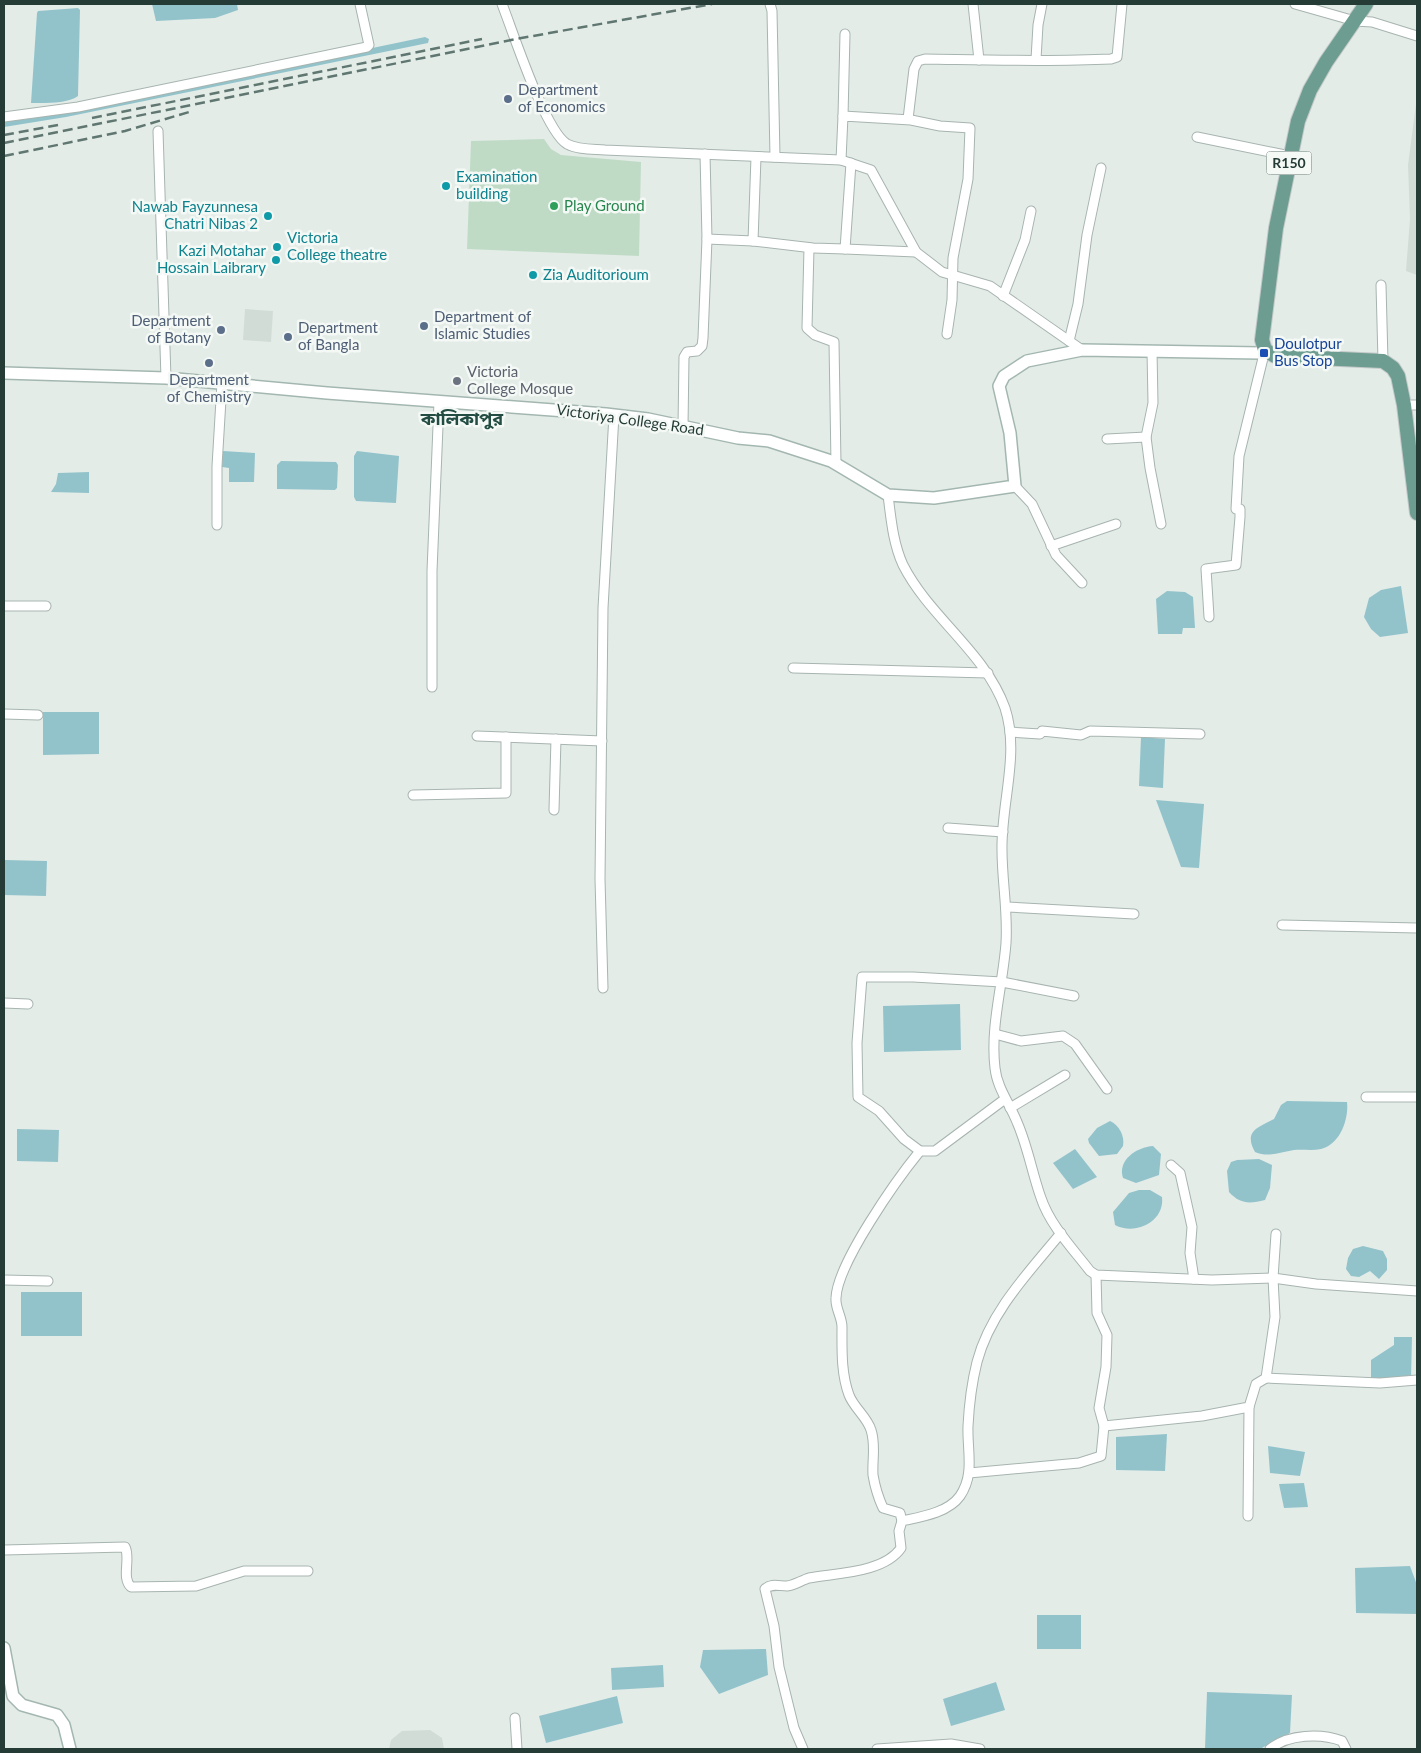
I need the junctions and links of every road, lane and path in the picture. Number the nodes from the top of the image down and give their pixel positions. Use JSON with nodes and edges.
{"nodes":[{"id":1,"x":360,"y":4,"type":"edge"},
{"id":2,"x":502,"y":4,"type":"edge"},
{"id":3,"x":770,"y":4,"type":"edge"},
{"id":4,"x":974,"y":4,"type":"edge"},
{"id":5,"x":1042,"y":4,"type":"edge"},
{"id":6,"x":1122,"y":4,"type":"edge"},
{"id":7,"x":1295,"y":4,"type":"edge"},
{"id":8,"x":1366,"y":4,"type":"edge"},
{"id":9,"x":1355,"y":21,"type":"junction"},
{"id":10,"x":845,"y":34,"type":"dead end"},
{"id":11,"x":1417,"y":36,"type":"edge"},
{"id":12,"x":1036,"y":59,"type":"junction"},
{"id":13,"x":979,"y":60,"type":"junction"},
{"id":14,"x":843,"y":116,"type":"junction"},
{"id":15,"x":4,"y":117,"type":"edge"},
{"id":16,"x":908,"y":120,"type":"junction"},
{"id":17,"x":158,"y":131,"type":"dead end"},
{"id":18,"x":1197,"y":137,"type":"dead end"},
{"id":19,"x":705,"y":154,"type":"junction"},
{"id":20,"x":1290,"y":156,"type":"junction"},
{"id":21,"x":756,"y":157,"type":"junction"},
{"id":22,"x":775,"y":157,"type":"junction"},
{"id":23,"x":841,"y":160,"type":"junction"},
{"id":24,"x":851,"y":163,"type":"junction"},
{"id":25,"x":1101,"y":168,"type":"dead end"},
{"id":26,"x":1031,"y":211,"type":"dead end"},
{"id":27,"x":707,"y":239,"type":"junction"},
{"id":28,"x":753,"y":241,"type":"junction"},
{"id":29,"x":809,"y":248,"type":"junction"},
{"id":30,"x":845,"y":249,"type":"junction"},
{"id":31,"x":916,"y":252,"type":"junction"},
{"id":32,"x":953,"y":275,"type":"junction"},
{"id":33,"x":1381,"y":286,"type":"dead end"},
{"id":34,"x":1003,"y":296,"type":"junction"},
{"id":35,"x":947,"y":334,"type":"dead end"},
{"id":36,"x":1069,"y":341,"type":"junction"},
{"id":37,"x":1082,"y":350,"type":"junction"},
{"id":38,"x":1265,"y":350,"type":"junction"},
{"id":39,"x":1152,"y":351,"type":"junction"},
{"id":40,"x":1383,"y":361,"type":"junction"},
{"id":41,"x":4,"y":373,"type":"edge"},
{"id":42,"x":166,"y":378,"type":"junction"},
{"id":43,"x":222,"y":383,"type":"junction"},
{"id":44,"x":439,"y":402,"type":"junction"},
{"id":45,"x":1411,"y":405,"type":"edge"},
{"id":46,"x":614,"y":415,"type":"junction"},
{"id":47,"x":683,"y":426,"type":"junction"},
{"id":48,"x":1146,"y":437,"type":"junction"},
{"id":49,"x":1106,"y":439,"type":"dead end"},
{"id":50,"x":836,"y":464,"type":"junction"},
{"id":51,"x":1014,"y":486,"type":"junction"},
{"id":52,"x":888,"y":495,"type":"junction"},
{"id":53,"x":1417,"y":513,"type":"edge"},
{"id":54,"x":1116,"y":524,"type":"dead end"},
{"id":55,"x":1161,"y":524,"type":"dead end"},
{"id":56,"x":217,"y":525,"type":"dead end"},
{"id":57,"x":1051,"y":546,"type":"junction"},
{"id":58,"x":1082,"y":583,"type":"dead end"},
{"id":59,"x":4,"y":606,"type":"edge"},
{"id":60,"x":46,"y":606,"type":"dead end"},
{"id":61,"x":1209,"y":617,"type":"dead end"},
{"id":62,"x":793,"y":668,"type":"dead end"},
{"id":63,"x":988,"y":673,"type":"junction"},
{"id":64,"x":432,"y":687,"type":"dead end"},
{"id":65,"x":4,"y":714,"type":"edge"},
{"id":66,"x":38,"y":715,"type":"dead end"},
{"id":67,"x":1010,"y":732,"type":"junction"},
{"id":68,"x":1200,"y":734,"type":"dead end"},
{"id":69,"x":477,"y":736,"type":"dead end"},
{"id":70,"x":506,"y":737,"type":"junction"},
{"id":71,"x":556,"y":739,"type":"junction"},
{"id":72,"x":602,"y":741,"type":"junction"},
{"id":73,"x":413,"y":795,"type":"dead end"},
{"id":74,"x":554,"y":810,"type":"dead end"},
{"id":75,"x":948,"y":828,"type":"dead end"},
{"id":76,"x":1003,"y":832,"type":"junction"},
{"id":77,"x":1007,"y":907,"type":"junction"},
{"id":78,"x":1134,"y":914,"type":"dead end"},
{"id":79,"x":1282,"y":925,"type":"dead end"},
{"id":80,"x":1417,"y":928,"type":"edge"},
{"id":81,"x":1002,"y":982,"type":"junction"},
{"id":82,"x":603,"y":988,"type":"dead end"},
{"id":83,"x":1074,"y":996,"type":"dead end"},
{"id":84,"x":4,"y":1004,"type":"edge"},
{"id":85,"x":28,"y":1004,"type":"dead end"},
{"id":86,"x":995,"y":1034,"type":"junction"},
{"id":87,"x":1065,"y":1074,"type":"dead end"},
{"id":88,"x":1106,"y":1089,"type":"dead end"},
{"id":89,"x":1366,"y":1097,"type":"dead end"},
{"id":90,"x":1417,"y":1097,"type":"edge"},
{"id":91,"x":1005,"y":1099,"type":"junction"},
{"id":92,"x":1010,"y":1108,"type":"junction"},
{"id":93,"x":920,"y":1151,"type":"junction"},
{"id":94,"x":1171,"y":1165,"type":"dead end"},
{"id":95,"x":1061,"y":1232,"type":"junction"},
{"id":96,"x":1276,"y":1234,"type":"dead end"},
{"id":97,"x":1096,"y":1275,"type":"junction"},
{"id":98,"x":1272,"y":1278,"type":"junction"},
{"id":99,"x":1194,"y":1279,"type":"junction"},
{"id":100,"x":4,"y":1280,"type":"edge"},
{"id":101,"x":48,"y":1281,"type":"dead end"},
{"id":102,"x":1417,"y":1291,"type":"edge"},
{"id":103,"x":1266,"y":1378,"type":"junction"},
{"id":104,"x":1417,"y":1380,"type":"edge"},
{"id":105,"x":1249,"y":1408,"type":"junction"},
{"id":106,"x":1104,"y":1426,"type":"junction"},
{"id":107,"x":969,"y":1473,"type":"junction"},
{"id":108,"x":1248,"y":1516,"type":"dead end"},
{"id":109,"x":902,"y":1521,"type":"junction"},
{"id":110,"x":4,"y":1550,"type":"edge"},
{"id":111,"x":308,"y":1571,"type":"dead end"},
{"id":112,"x":4,"y":1648,"type":"edge"},
{"id":113,"x":515,"y":1718,"type":"dead end"},
{"id":114,"x":70,"y":1749,"type":"edge"},
{"id":115,"x":517,"y":1749,"type":"edge"},
{"id":116,"x":802,"y":1749,"type":"edge"},
{"id":117,"x":876,"y":1749,"type":"edge"},
{"id":118,"x":980,"y":1749,"type":"edge"},
{"id":119,"x":1270,"y":1749,"type":"edge"},
{"id":120,"x":1346,"y":1749,"type":"edge"}],
"edges":[{"from":1,"to":15,"type":"street"},
{"from":2,"to":19,"type":"street"},
{"from":3,"to":22,"type":"street"},
{"from":4,"to":13,"type":"street"},
{"from":5,"to":12,"type":"street"},
{"from":6,"to":12,"type":"street"},
{"from":7,"to":9,"type":"street"},
{"from":8,"to":9,"type":"main road","number":"R150"},
{"from":9,"to":11,"type":"street"},
{"from":9,"to":20,"type":"main road","number":"R150"},
{"from":10,"to":14,"type":"street"},
{"from":12,"to":13,"type":"street"},
{"from":13,"to":16,"type":"street"},
{"from":14,"to":16,"type":"street"},
{"from":14,"to":23,"type":"street"},
{"from":16,"to":32,"type":"street"},
{"from":17,"to":42,"type":"street"},
{"from":18,"to":20,"type":"street"},
{"from":19,"to":21,"type":"street"},
{"from":19,"to":27,"type":"street"},
{"from":20,"to":38,"type":"main road","number":"R150"},
{"from":21,"to":22,"type":"street"},
{"from":21,"to":28,"type":"street"},
{"from":22,"to":23,"type":"street"},
{"from":23,"to":24,"type":"street"},
{"from":24,"to":30,"type":"street"},
{"from":24,"to":31,"type":"street"},
{"from":25,"to":36,"type":"street"},
{"from":26,"to":34,"type":"street"},
{"from":27,"to":28,"type":"street"},
{"from":27,"to":47,"type":"street"},
{"from":28,"to":29,"type":"street"},
{"from":29,"to":30,"type":"street"},
{"from":29,"to":50,"type":"street"},
{"from":30,"to":31,"type":"street"},
{"from":31,"to":32,"type":"street"},
{"from":32,"to":34,"type":"street"},
{"from":32,"to":35,"type":"street"},
{"from":33,"to":40,"type":"street"},
{"from":34,"to":36,"type":"street"},
{"from":36,"to":37,"type":"street"},
{"from":37,"to":39,"type":"street"},
{"from":37,"to":51,"type":"street"},
{"from":38,"to":39,"type":"street"},
{"from":38,"to":40,"type":"main road"},
{"from":38,"to":61,"type":"street"},
{"from":39,"to":48,"type":"street"},
{"from":40,"to":45,"type":"main road"},
{"from":41,"to":42,"type":"street","name":"Victoriya College Road"},
{"from":42,"to":43,"type":"street","name":"Victoriya College Road"},
{"from":43,"to":44,"type":"street","name":"Victoriya College Road"},
{"from":43,"to":56,"type":"street"},
{"from":44,"to":46,"type":"street","name":"Victoriya College Road"},
{"from":44,"to":64,"type":"street"},
{"from":45,"to":53,"type":"main road"},
{"from":46,"to":47,"type":"street","name":"Victoriya College Road"},
{"from":46,"to":72,"type":"street"},
{"from":47,"to":50,"type":"street","name":"Victoriya College Road"},
{"from":48,"to":49,"type":"street"},
{"from":48,"to":55,"type":"street"},
{"from":50,"to":52,"type":"street","name":"Victoriya College Road"},
{"from":51,"to":52,"type":"street","name":"Victoriya College Road"},
{"from":51,"to":57,"type":"street"},
{"from":52,"to":63,"type":"street"},
{"from":54,"to":57,"type":"street"},
{"from":57,"to":58,"type":"street"},
{"from":59,"to":60,"type":"street"},
{"from":62,"to":63,"type":"street"},
{"from":63,"to":67,"type":"street"},
{"from":65,"to":66,"type":"street"},
{"from":67,"to":68,"type":"street"},
{"from":67,"to":76,"type":"street"},
{"from":69,"to":70,"type":"street"},
{"from":70,"to":71,"type":"street"},
{"from":70,"to":73,"type":"street"},
{"from":71,"to":72,"type":"street"},
{"from":71,"to":74,"type":"street"},
{"from":72,"to":82,"type":"street"},
{"from":75,"to":76,"type":"street"},
{"from":76,"to":77,"type":"street"},
{"from":77,"to":78,"type":"street"},
{"from":77,"to":81,"type":"street"},
{"from":79,"to":80,"type":"street"},
{"from":81,"to":83,"type":"street"},
{"from":81,"to":86,"type":"street"},
{"from":81,"to":93,"type":"street"},
{"from":84,"to":85,"type":"street"},
{"from":86,"to":88,"type":"street"},
{"from":86,"to":91,"type":"street"},
{"from":87,"to":92,"type":"street"},
{"from":89,"to":90,"type":"street"},
{"from":91,"to":92,"type":"street"},
{"from":91,"to":93,"type":"street"},
{"from":92,"to":95,"type":"street"},
{"from":93,"to":109,"type":"street"},
{"from":94,"to":99,"type":"street"},
{"from":95,"to":97,"type":"street"},
{"from":95,"to":107,"type":"street"},
{"from":96,"to":98,"type":"street"},
{"from":97,"to":99,"type":"street"},
{"from":97,"to":106,"type":"street"},
{"from":98,"to":99,"type":"street"},
{"from":98,"to":102,"type":"street"},
{"from":98,"to":103,"type":"street"},
{"from":100,"to":101,"type":"street"},
{"from":103,"to":104,"type":"street"},
{"from":103,"to":105,"type":"street"},
{"from":105,"to":106,"type":"street"},
{"from":105,"to":108,"type":"street"},
{"from":106,"to":107,"type":"street"},
{"from":107,"to":109,"type":"street"},
{"from":109,"to":116,"type":"street"},
{"from":110,"to":111,"type":"street"},
{"from":112,"to":114,"type":"street"},
{"from":113,"to":115,"type":"street"},
{"from":117,"to":118,"type":"street"},
{"from":119,"to":120,"type":"street"}]}
